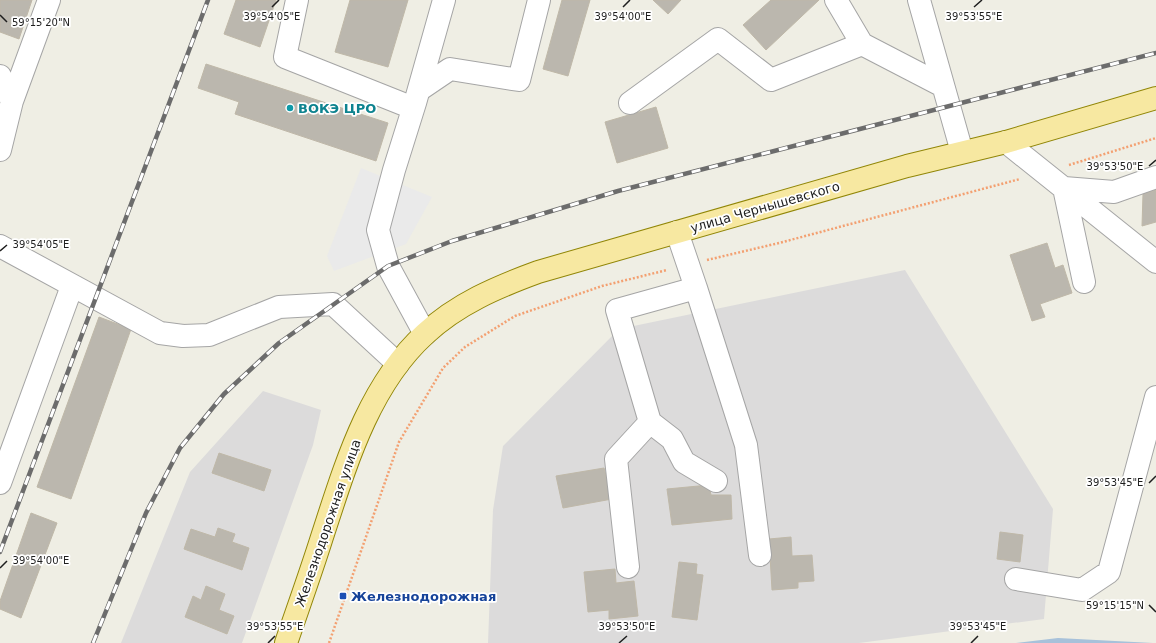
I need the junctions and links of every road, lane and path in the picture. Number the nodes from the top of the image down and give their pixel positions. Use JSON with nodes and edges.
{"nodes":[{"id":1,"x":49,"y":0,"type":"edge"},
{"id":2,"x":297,"y":0,"type":"edge"},
{"id":3,"x":444,"y":0,"type":"edge"},
{"id":4,"x":540,"y":0,"type":"edge"},
{"id":5,"x":836,"y":0,"type":"edge"},
{"id":6,"x":919,"y":0,"type":"edge"},
{"id":7,"x":862,"y":44,"type":"junction"},
{"id":8,"x":0,"y":76,"type":"edge"},
{"id":9,"x":943,"y":86,"type":"junction"},
{"id":10,"x":1156,"y":98,"type":"edge"},
{"id":11,"x":416,"y":99,"type":"junction"},
{"id":12,"x":12,"y":101,"type":"junction"},
{"id":13,"x":630,"y":104,"type":"dead end"},
{"id":14,"x":1006,"y":142,"type":"junction"},
{"id":15,"x":0,"y":150,"type":"edge"},
{"id":16,"x":962,"y":152,"type":"junction"},
{"id":17,"x":1156,"y":177,"type":"edge"},
{"id":18,"x":1064,"y":188,"type":"junction"},
{"id":19,"x":677,"y":232,"type":"junction"},
{"id":20,"x":0,"y":246,"type":"edge"},
{"id":21,"x":1156,"y":262,"type":"edge"},
{"id":22,"x":1084,"y":282,"type":"dead end"},
{"id":23,"x":72,"y":286,"type":"junction"},
{"id":24,"x":696,"y":288,"type":"junction"},
{"id":25,"x":425,"y":334,"type":"junction"},
{"id":26,"x":398,"y":364,"type":"junction"},
{"id":27,"x":1156,"y":397,"type":"edge"},
{"id":28,"x":650,"y":422,"type":"junction"},
{"id":29,"x":716,"y":481,"type":"dead end"},
{"id":30,"x":0,"y":483,"type":"edge"},
{"id":31,"x":760,"y":554,"type":"dead end"},
{"id":32,"x":628,"y":567,"type":"dead end"},
{"id":33,"x":1016,"y":579,"type":"dead end"},
{"id":34,"x":286,"y":643,"type":"edge"}],
"edges":[{"from":1,"to":12,"type":"lane"},
{"from":2,"to":11,"type":"lane"},
{"from":3,"to":11,"type":"lane"},
{"from":4,"to":11,"type":"lane"},
{"from":5,"to":7,"type":"lane"},
{"from":6,"to":9,"type":"lane"},
{"from":7,"to":9,"type":"lane"},
{"from":7,"to":13,"type":"lane"},
{"from":8,"to":12,"type":"lane"},
{"from":9,"to":16,"type":"lane"},
{"from":10,"to":14,"type":"main road","name":"улица Чернышевского"},
{"from":11,"to":25,"type":"lane"},
{"from":12,"to":15,"type":"lane"},
{"from":14,"to":16,"type":"main road","name":"улица Чернышевского"},
{"from":14,"to":18,"type":"lane"},
{"from":16,"to":19,"type":"main road","name":"улица Чернышевского"},
{"from":17,"to":18,"type":"lane"},
{"from":18,"to":21,"type":"lane"},
{"from":18,"to":22,"type":"lane"},
{"from":19,"to":24,"type":"lane"},
{"from":19,"to":25,"type":"main road","name":"улица Чернышевского"},
{"from":20,"to":23,"type":"lane"},
{"from":23,"to":26,"type":"lane"},
{"from":23,"to":30,"type":"lane"},
{"from":24,"to":28,"type":"lane"},
{"from":24,"to":31,"type":"lane"},
{"from":25,"to":26,"type":"main road","name":"улица Чернышевского"},
{"from":26,"to":34,"type":"main road","name":"Железнодорожная улица"},
{"from":27,"to":33,"type":"lane"},
{"from":28,"to":29,"type":"lane"},
{"from":28,"to":32,"type":"lane"}]}
